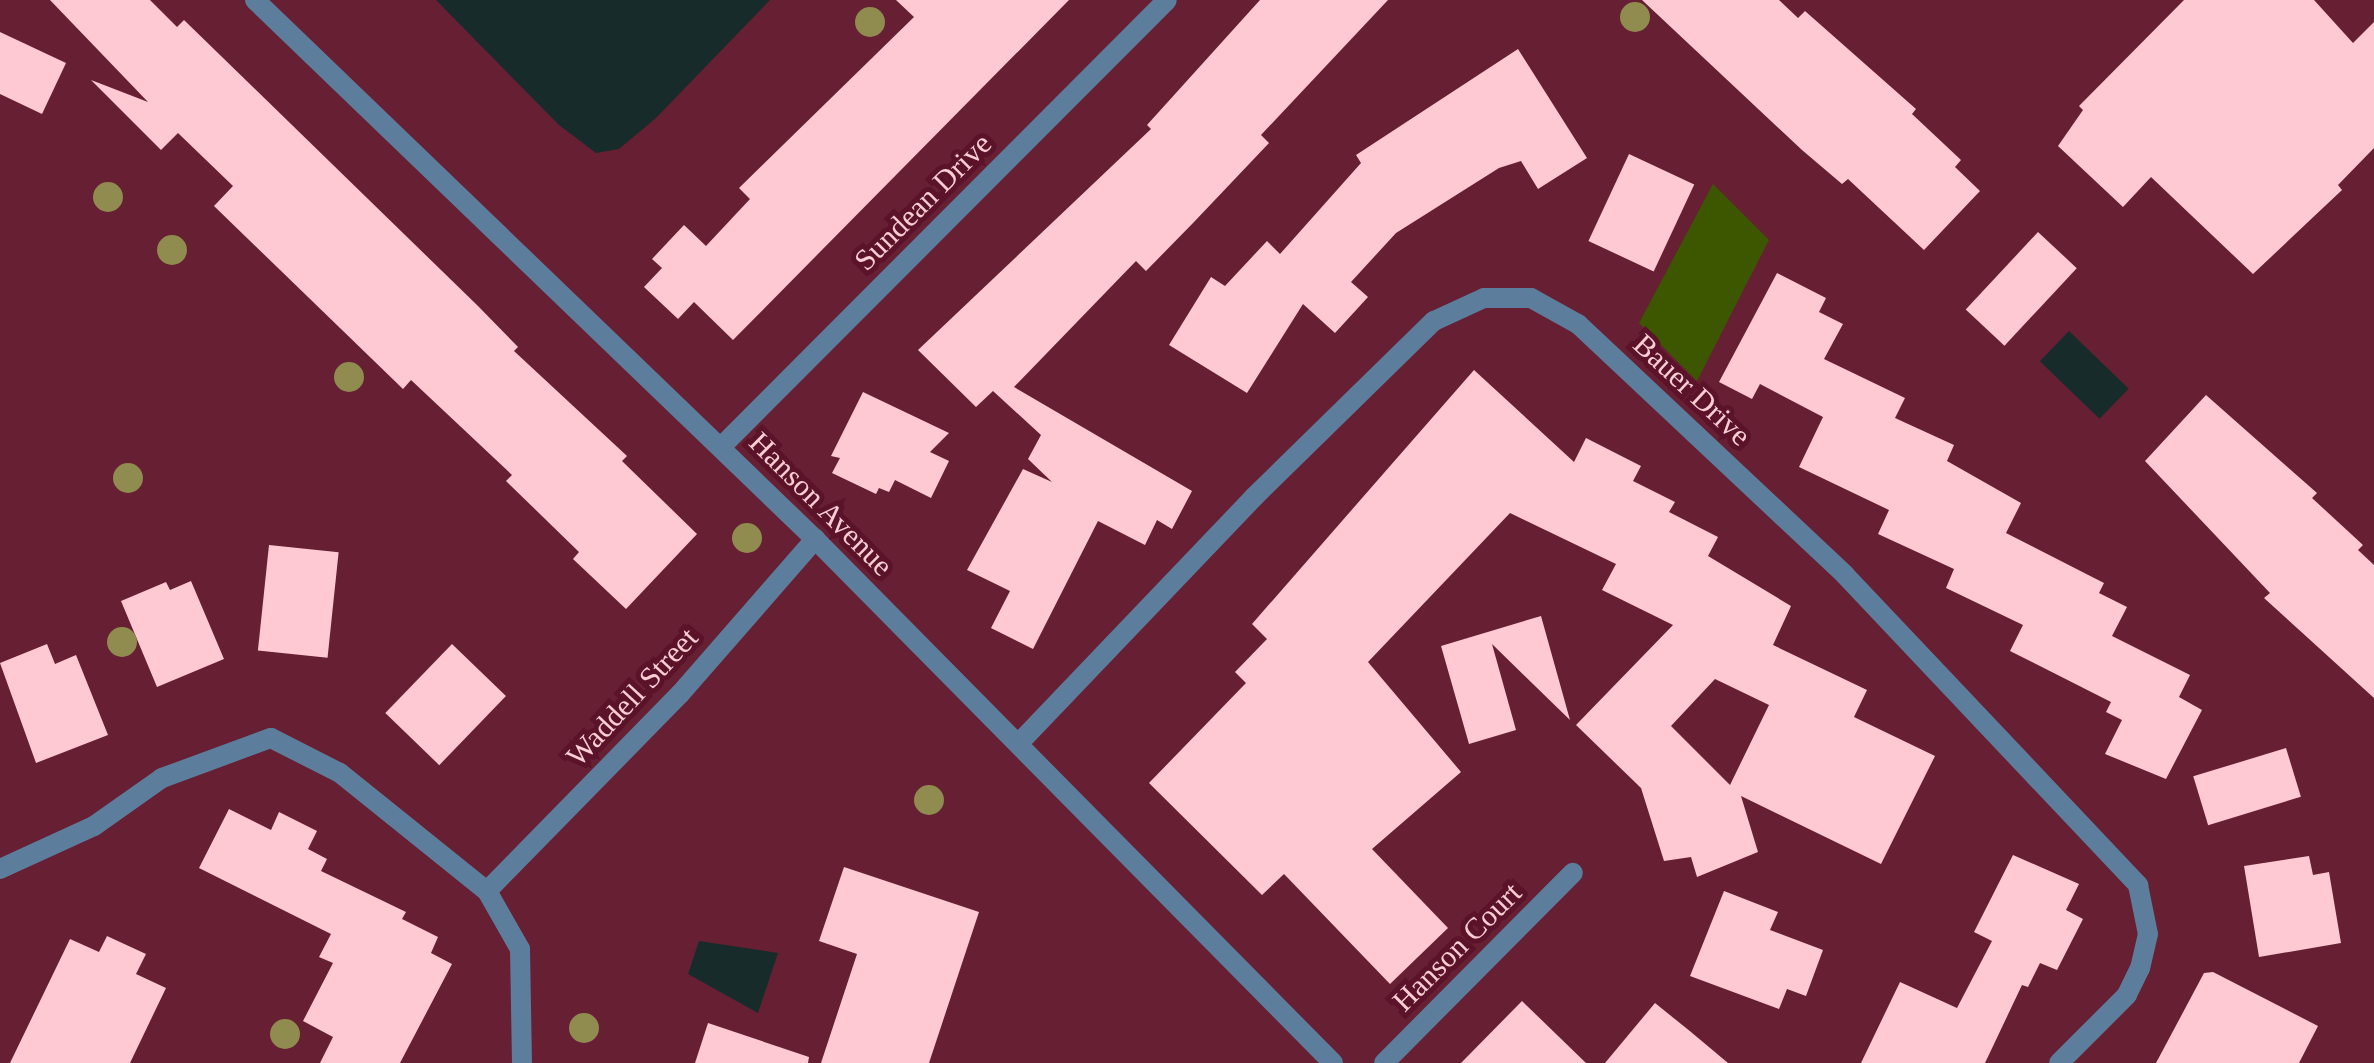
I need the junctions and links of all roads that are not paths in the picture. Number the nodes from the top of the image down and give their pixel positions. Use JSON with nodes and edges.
{"nodes":[{"id":1,"x":255,"y":0,"type":"edge"},
{"id":2,"x":1167,"y":0,"type":"edge"},
{"id":3,"x":721,"y":447,"type":"junction"},
{"id":4,"x":815,"y":539,"type":"junction"},
{"id":5,"x":1018,"y":743,"type":"junction"},
{"id":6,"x":0,"y":869,"type":"edge"},
{"id":7,"x":1573,"y":874,"type":"dead end"},
{"id":8,"x":487,"y":890,"type":"junction"},
{"id":9,"x":522,"y":1063,"type":"edge"},
{"id":10,"x":1333,"y":1063,"type":"edge"},
{"id":11,"x":1384,"y":1063,"type":"edge"},
{"id":12,"x":2058,"y":1063,"type":"edge"}],
"edges":[{"from":1,"to":3,"type":"lane","name":"Hanson Avenue"},
{"from":2,"to":3,"type":"lane","name":"Sundean Drive"},
{"from":3,"to":4,"type":"lane","name":"Hanson Avenue"},
{"from":4,"to":5,"type":"lane","name":"Hanson Avenue"},
{"from":4,"to":8,"type":"lane","name":"Waddell Street"},
{"from":5,"to":10,"type":"lane","name":"Hanson Avenue"},
{"from":5,"to":12,"type":"lane","name":"Bauer Drive"},
{"from":6,"to":8,"type":"lane"},
{"from":7,"to":11,"type":"lane","name":"Hanson Court"},
{"from":8,"to":9,"type":"lane"}]}
